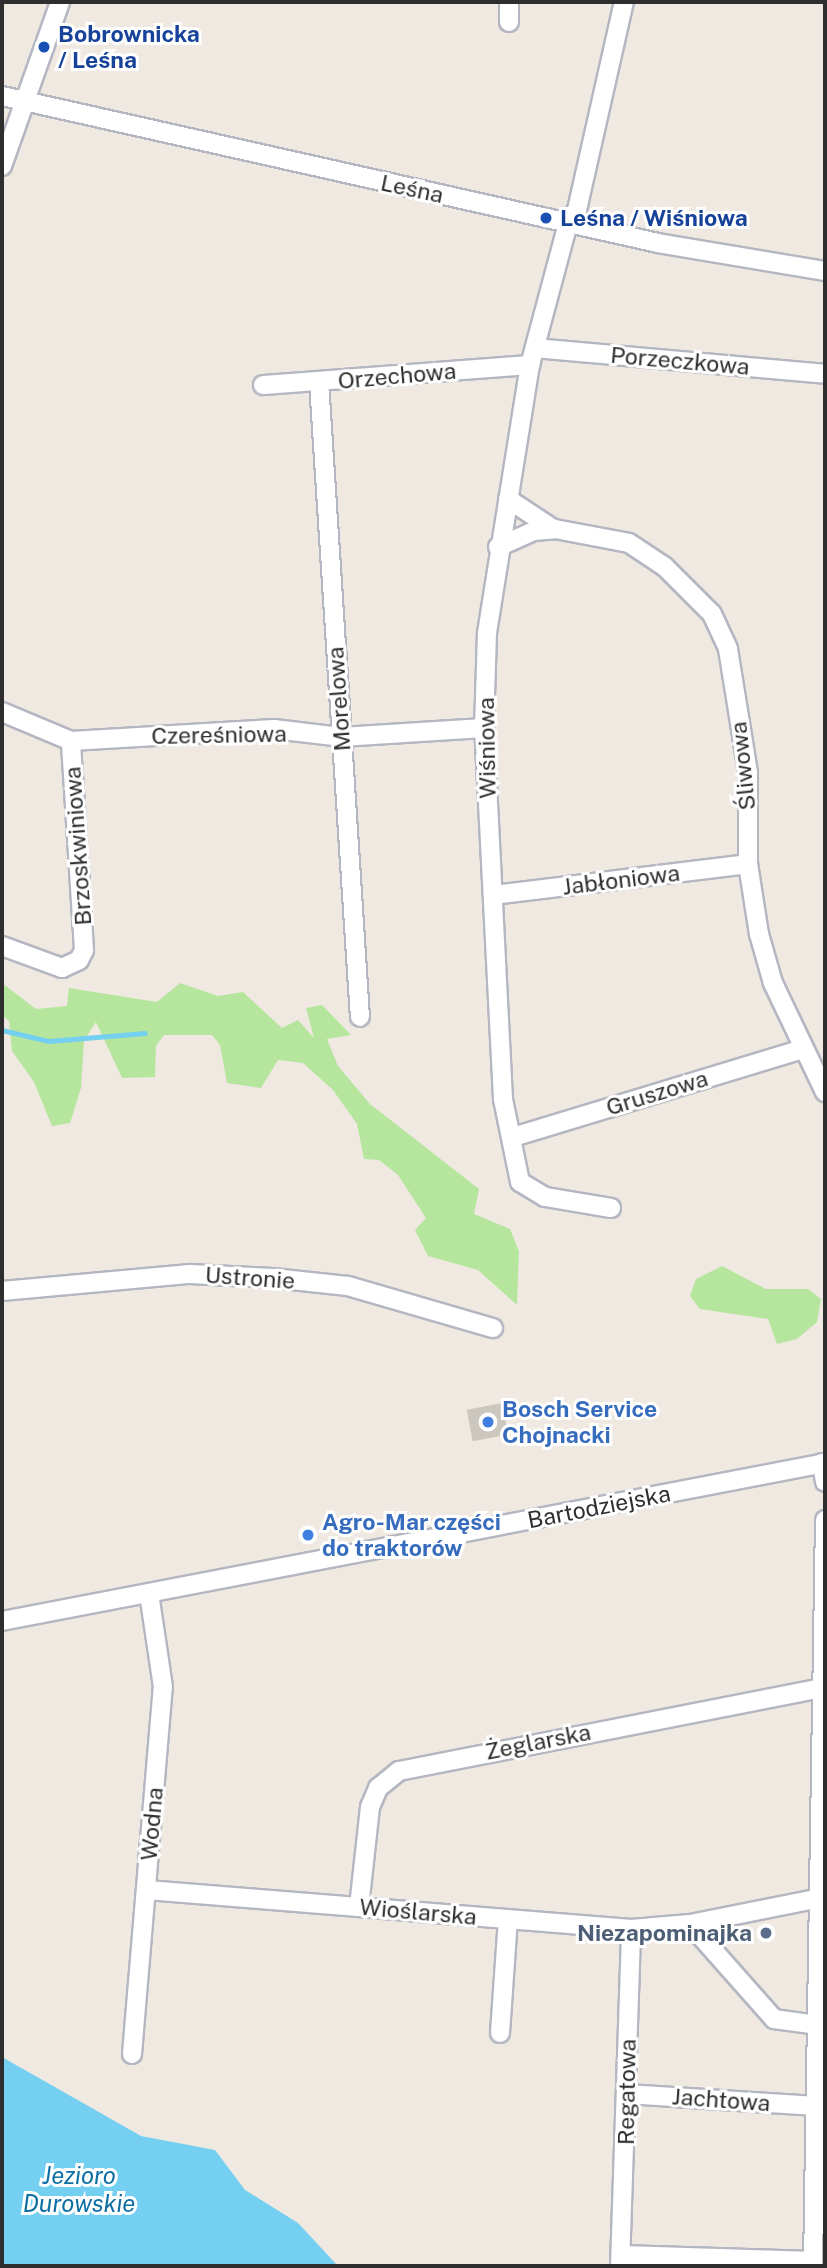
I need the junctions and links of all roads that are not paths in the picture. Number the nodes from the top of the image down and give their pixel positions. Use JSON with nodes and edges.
{"nodes":[{"id":1,"x":60,"y":2,"type":"edge"},
{"id":2,"x":509,"y":2,"type":"edge"},
{"id":3,"x":624,"y":2,"type":"edge"},
{"id":4,"x":509,"y":22,"type":"dead end"},
{"id":5,"x":2,"y":96,"type":"edge"},
{"id":6,"x":24,"y":103,"type":"junction"},
{"id":7,"x":2,"y":166,"type":"edge"},
{"id":8,"x":568,"y":223,"type":"junction"},
{"id":9,"x":825,"y":271,"type":"edge"},
{"id":10,"x":532,"y":357,"type":"junction"},
{"id":11,"x":825,"y":374,"type":"edge"},
{"id":12,"x":319,"y":382,"type":"junction"},
{"id":13,"x":263,"y":385,"type":"dead end"},
{"id":14,"x":508,"y":499,"type":"junction"},
{"id":15,"x":555,"y":529,"type":"junction"},
{"id":16,"x":498,"y":547,"type":"junction"},
{"id":17,"x":2,"y":712,"type":"edge"},
{"id":18,"x":484,"y":728,"type":"junction"},
{"id":19,"x":341,"y":737,"type":"junction"},
{"id":20,"x":71,"y":741,"type":"junction"},
{"id":21,"x":748,"y":864,"type":"junction"},
{"id":22,"x":493,"y":895,"type":"junction"},
{"id":23,"x":2,"y":946,"type":"edge"},
{"id":24,"x":360,"y":1017,"type":"dead end"},
{"id":25,"x":802,"y":1049,"type":"junction"},
{"id":26,"x":825,"y":1092,"type":"edge"},
{"id":27,"x":513,"y":1137,"type":"junction"},
{"id":28,"x":611,"y":1208,"type":"dead end"},
{"id":29,"x":2,"y":1291,"type":"edge"},
{"id":30,"x":493,"y":1328,"type":"dead end"},
{"id":31,"x":823,"y":1463,"type":"edge"},
{"id":32,"x":825,"y":1482,"type":"edge"},
{"id":33,"x":825,"y":1520,"type":"edge"},
{"id":34,"x":149,"y":1593,"type":"junction"},
{"id":35,"x":2,"y":1621,"type":"edge"},
{"id":36,"x":823,"y":1688,"type":"junction"},
{"id":37,"x":824,"y":1740,"type":"edge"},
{"id":38,"x":147,"y":1890,"type":"junction"},
{"id":39,"x":822,"y":1897,"type":"edge"},
{"id":40,"x":359,"y":1907,"type":"junction"},
{"id":41,"x":508,"y":1920,"type":"junction"},
{"id":42,"x":690,"y":1924,"type":"junction"},
{"id":43,"x":631,"y":1928,"type":"junction"},
{"id":44,"x":817,"y":2025,"type":"junction"},
{"id":45,"x":500,"y":2033,"type":"dead end"},
{"id":46,"x":821,"y":2052,"type":"edge"},
{"id":47,"x":132,"y":2054,"type":"dead end"},
{"id":48,"x":627,"y":2094,"type":"junction"},
{"id":49,"x":816,"y":2106,"type":"junction"},
{"id":50,"x":622,"y":2261,"type":"edge"},
{"id":51,"x":813,"y":2264,"type":"edge"}],
"edges":[{"from":1,"to":6,"type":"street"},
{"from":2,"to":4,"type":"street"},
{"from":3,"to":8,"type":"street","name":"Wiśniowa"},
{"from":5,"to":6,"type":"street","name":"Leśna"},
{"from":6,"to":7,"type":"street"},
{"from":6,"to":8,"type":"street","name":"Leśna"},
{"from":8,"to":9,"type":"street","name":"Leśna"},
{"from":8,"to":10,"type":"street","name":"Wiśniowa"},
{"from":10,"to":11,"type":"street","name":"Porzeczkowa"},
{"from":10,"to":12,"type":"street","name":"Orzechowa"},
{"from":10,"to":14,"type":"street","name":"Wiśniowa"},
{"from":12,"to":13,"type":"street","name":"Orzechowa"},
{"from":12,"to":19,"type":"street","name":"Morelowa"},
{"from":14,"to":15,"type":"street","name":"Śliwowa"},
{"from":14,"to":16,"type":"street","name":"Wiśniowa"},
{"from":15,"to":16,"type":"street","name":"Śliwowa"},
{"from":15,"to":21,"type":"street","name":"Śliwowa"},
{"from":16,"to":18,"type":"street","name":"Wiśniowa"},
{"from":17,"to":20,"type":"street","name":"Czereśniowa"},
{"from":18,"to":19,"type":"street","name":"Czereśniowa"},
{"from":18,"to":22,"type":"street","name":"Wiśniowa"},
{"from":19,"to":20,"type":"street","name":"Czereśniowa"},
{"from":19,"to":24,"type":"street","name":"Morelowa"},
{"from":20,"to":23,"type":"street","name":"Brzoskwiniowa"},
{"from":21,"to":22,"type":"street","name":"Jabłoniowa"},
{"from":21,"to":25,"type":"street","name":"Śliwowa"},
{"from":22,"to":27,"type":"street","name":"Wiśniowa"},
{"from":25,"to":26,"type":"street","name":"Śliwowa"},
{"from":25,"to":27,"type":"street","name":"Gruszowa"},
{"from":27,"to":28,"type":"street","name":"Wiśniowa"},
{"from":29,"to":30,"type":"street","name":"Ustronie"},
{"from":31,"to":32,"type":"street"},
{"from":31,"to":34,"type":"street","name":"Bartodziejska"},
{"from":33,"to":36,"type":"street"},
{"from":34,"to":35,"type":"street","name":"Bartodziejska"},
{"from":34,"to":38,"type":"street","name":"Wodna"},
{"from":36,"to":37,"type":"street"},
{"from":36,"to":40,"type":"street","name":"Żeglarska"},
{"from":37,"to":39,"type":"street"},
{"from":38,"to":40,"type":"street","name":"Wioślarska"},
{"from":38,"to":47,"type":"street","name":"Wodna"},
{"from":39,"to":42,"type":"street","name":"Wioślarska"},
{"from":39,"to":44,"type":"street"},
{"from":40,"to":41,"type":"street","name":"Wioślarska"},
{"from":41,"to":43,"type":"street","name":"Wioślarska"},
{"from":41,"to":45,"type":"street"},
{"from":42,"to":43,"type":"street","name":"Wioślarska"},
{"from":42,"to":44,"type":"street"},
{"from":43,"to":48,"type":"street","name":"Regatowa"},
{"from":44,"to":46,"type":"street"},
{"from":46,"to":49,"type":"street"},
{"from":48,"to":49,"type":"street","name":"Jachtowa"},
{"from":48,"to":50,"type":"street","name":"Regatowa"},
{"from":49,"to":51,"type":"street"},
{"from":50,"to":51,"type":"street","name":"Regatowa"}]}
